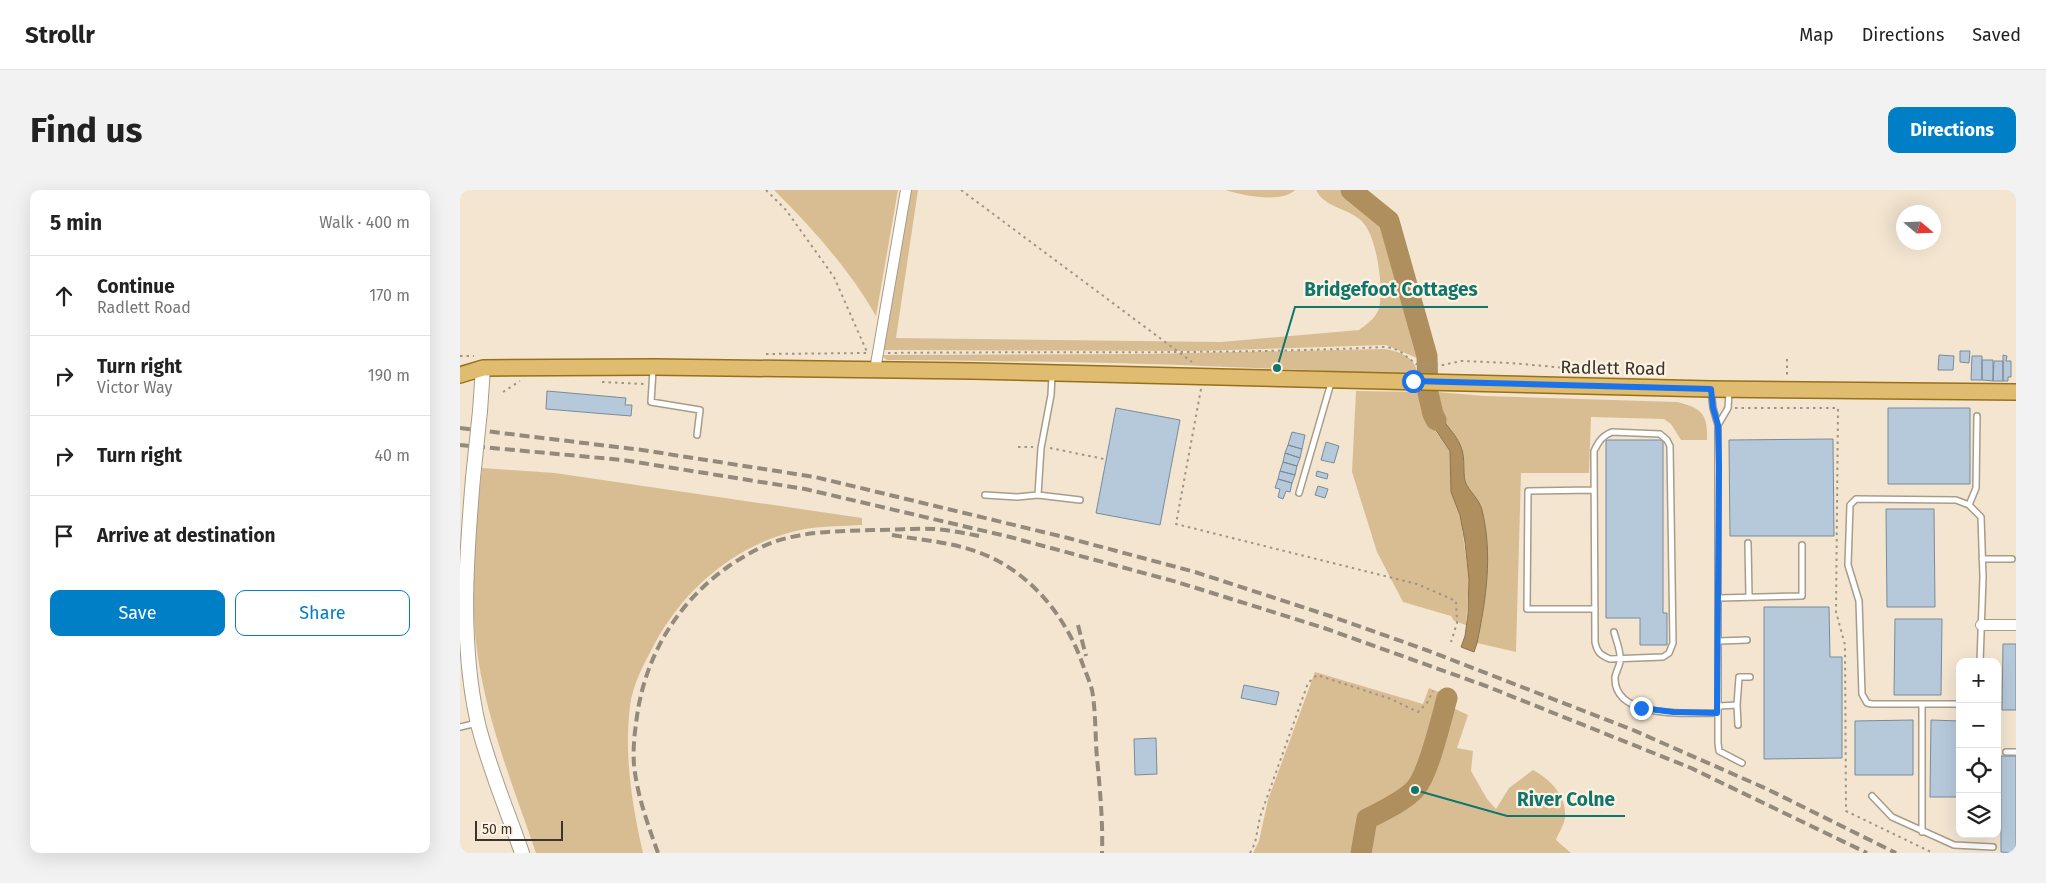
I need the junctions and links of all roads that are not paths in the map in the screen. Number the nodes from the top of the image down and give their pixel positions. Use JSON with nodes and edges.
{"nodes":[{"id":1,"x":906,"y":190,"type":"edge"},
{"id":2,"x":460,"y":363,"type":"edge"},
{"id":3,"x":654,"y":367,"type":"junction"},
{"id":4,"x":483,"y":368,"type":"junction"},
{"id":5,"x":875,"y":370,"type":"junction"},
{"id":6,"x":1052,"y":372,"type":"junction"},
{"id":7,"x":460,"y":375,"type":"edge"},
{"id":8,"x":1332,"y":380,"type":"junction"},
{"id":9,"x":1711,"y":389,"type":"junction"},
{"id":10,"x":1729,"y":389,"type":"junction"},
{"id":11,"x":2016,"y":392,"type":"edge"},
{"id":12,"x":1977,"y":416,"type":"dead end"},
{"id":13,"x":1718,"y":425,"type":"junction"},
{"id":14,"x":697,"y":435,"type":"dead end"},
{"id":15,"x":1594,"y":490,"type":"junction"},
{"id":16,"x":1298,"y":493,"type":"dead end"},
{"id":17,"x":985,"y":495,"type":"dead end"},
{"id":18,"x":1038,"y":495,"type":"junction"},
{"id":19,"x":1080,"y":500,"type":"dead end"},
{"id":20,"x":1969,"y":505,"type":"junction"},
{"id":21,"x":1748,"y":543,"type":"dead end"},
{"id":22,"x":1802,"y":544,"type":"dead end"},
{"id":23,"x":1982,"y":558,"type":"junction"},
{"id":24,"x":2012,"y":559,"type":"dead end"},
{"id":25,"x":1749,"y":597,"type":"junction"},
{"id":26,"x":1719,"y":598,"type":"junction"},
{"id":27,"x":1594,"y":608,"type":"junction"},
{"id":28,"x":1981,"y":624,"type":"junction"},
{"id":29,"x":2016,"y":625,"type":"edge"},
{"id":30,"x":1614,"y":632,"type":"dead end"},
{"id":31,"x":1747,"y":640,"type":"dead end"},
{"id":32,"x":1719,"y":641,"type":"junction"},
{"id":33,"x":464,"y":648,"type":"edge"},
{"id":34,"x":1980,"y":658,"type":"edge"},
{"id":35,"x":1621,"y":660,"type":"junction"},
{"id":36,"x":1750,"y":677,"type":"dead end"},
{"id":37,"x":1956,"y":704,"type":"edge"},
{"id":38,"x":1737,"y":705,"type":"junction"},
{"id":39,"x":1922,"y":705,"type":"junction"},
{"id":40,"x":1718,"y":706,"type":"junction"},
{"id":41,"x":1717,"y":713,"type":"junction"},
{"id":42,"x":478,"y":722,"type":"junction"},
{"id":43,"x":1738,"y":725,"type":"dead end"},
{"id":44,"x":460,"y":727,"type":"edge"},
{"id":45,"x":2006,"y":752,"type":"dead end"},
{"id":46,"x":2016,"y":752,"type":"edge"},
{"id":47,"x":1742,"y":763,"type":"dead end"},
{"id":48,"x":1872,"y":796,"type":"dead end"},
{"id":49,"x":1922,"y":832,"type":"junction"},
{"id":50,"x":1993,"y":847,"type":"dead end"},
{"id":51,"x":522,"y":853,"type":"edge"}],
"edges":[{"from":1,"to":5,"type":"street"},
{"from":2,"to":4,"type":"main road"},
{"from":3,"to":4,"type":"main road","name":"Radlett Road"},
{"from":3,"to":5,"type":"main road","name":"Radlett Road"},
{"from":3,"to":14,"type":"lane"},
{"from":4,"to":7,"type":"main road"},
{"from":4,"to":33,"type":"main road","bridge":true},
{"from":5,"to":6,"type":"main road","name":"Radlett Road"},
{"from":6,"to":8,"type":"main road","name":"Radlett Road"},
{"from":6,"to":18,"type":"lane"},
{"from":8,"to":9,"type":"main road","name":"Radlett Road"},
{"from":8,"to":16,"type":"lane"},
{"from":9,"to":10,"type":"main road","name":"Radlett Road"},
{"from":9,"to":13,"type":"lane"},
{"from":10,"to":11,"type":"main road","name":"Radlett Road"},
{"from":10,"to":13,"type":"lane"},
{"from":12,"to":20,"type":"lane"},
{"from":13,"to":26,"type":"lane"},
{"from":15,"to":27,"type":"lane"},
{"from":15,"to":27,"type":"lane"},
{"from":15,"to":35,"type":"lane"},
{"from":17,"to":18,"type":"lane"},
{"from":18,"to":19,"type":"lane"},
{"from":20,"to":23,"type":"lane"},
{"from":20,"to":39,"type":"lane"},
{"from":21,"to":25,"type":"lane"},
{"from":22,"to":25,"type":"lane"},
{"from":23,"to":24,"type":"lane"},
{"from":23,"to":28,"type":"lane"},
{"from":25,"to":26,"type":"lane"},
{"from":26,"to":32,"type":"lane"},
{"from":27,"to":35,"type":"lane"},
{"from":28,"to":29,"type":"street"},
{"from":28,"to":34,"type":"lane"},
{"from":30,"to":35,"type":"lane"},
{"from":31,"to":32,"type":"lane"},
{"from":32,"to":40,"type":"lane"},
{"from":33,"to":42,"type":"main road"},
{"from":35,"to":41,"type":"lane"},
{"from":36,"to":38,"type":"lane"},
{"from":37,"to":39,"type":"lane"},
{"from":38,"to":40,"type":"lane"},
{"from":38,"to":43,"type":"lane"},
{"from":39,"to":49,"type":"lane"},
{"from":40,"to":41,"type":"lane"},
{"from":41,"to":47,"type":"lane"},
{"from":42,"to":44,"type":"lane"},
{"from":42,"to":51,"type":"main road"},
{"from":45,"to":46,"type":"lane"},
{"from":48,"to":49,"type":"lane"},
{"from":49,"to":50,"type":"lane"}]}
